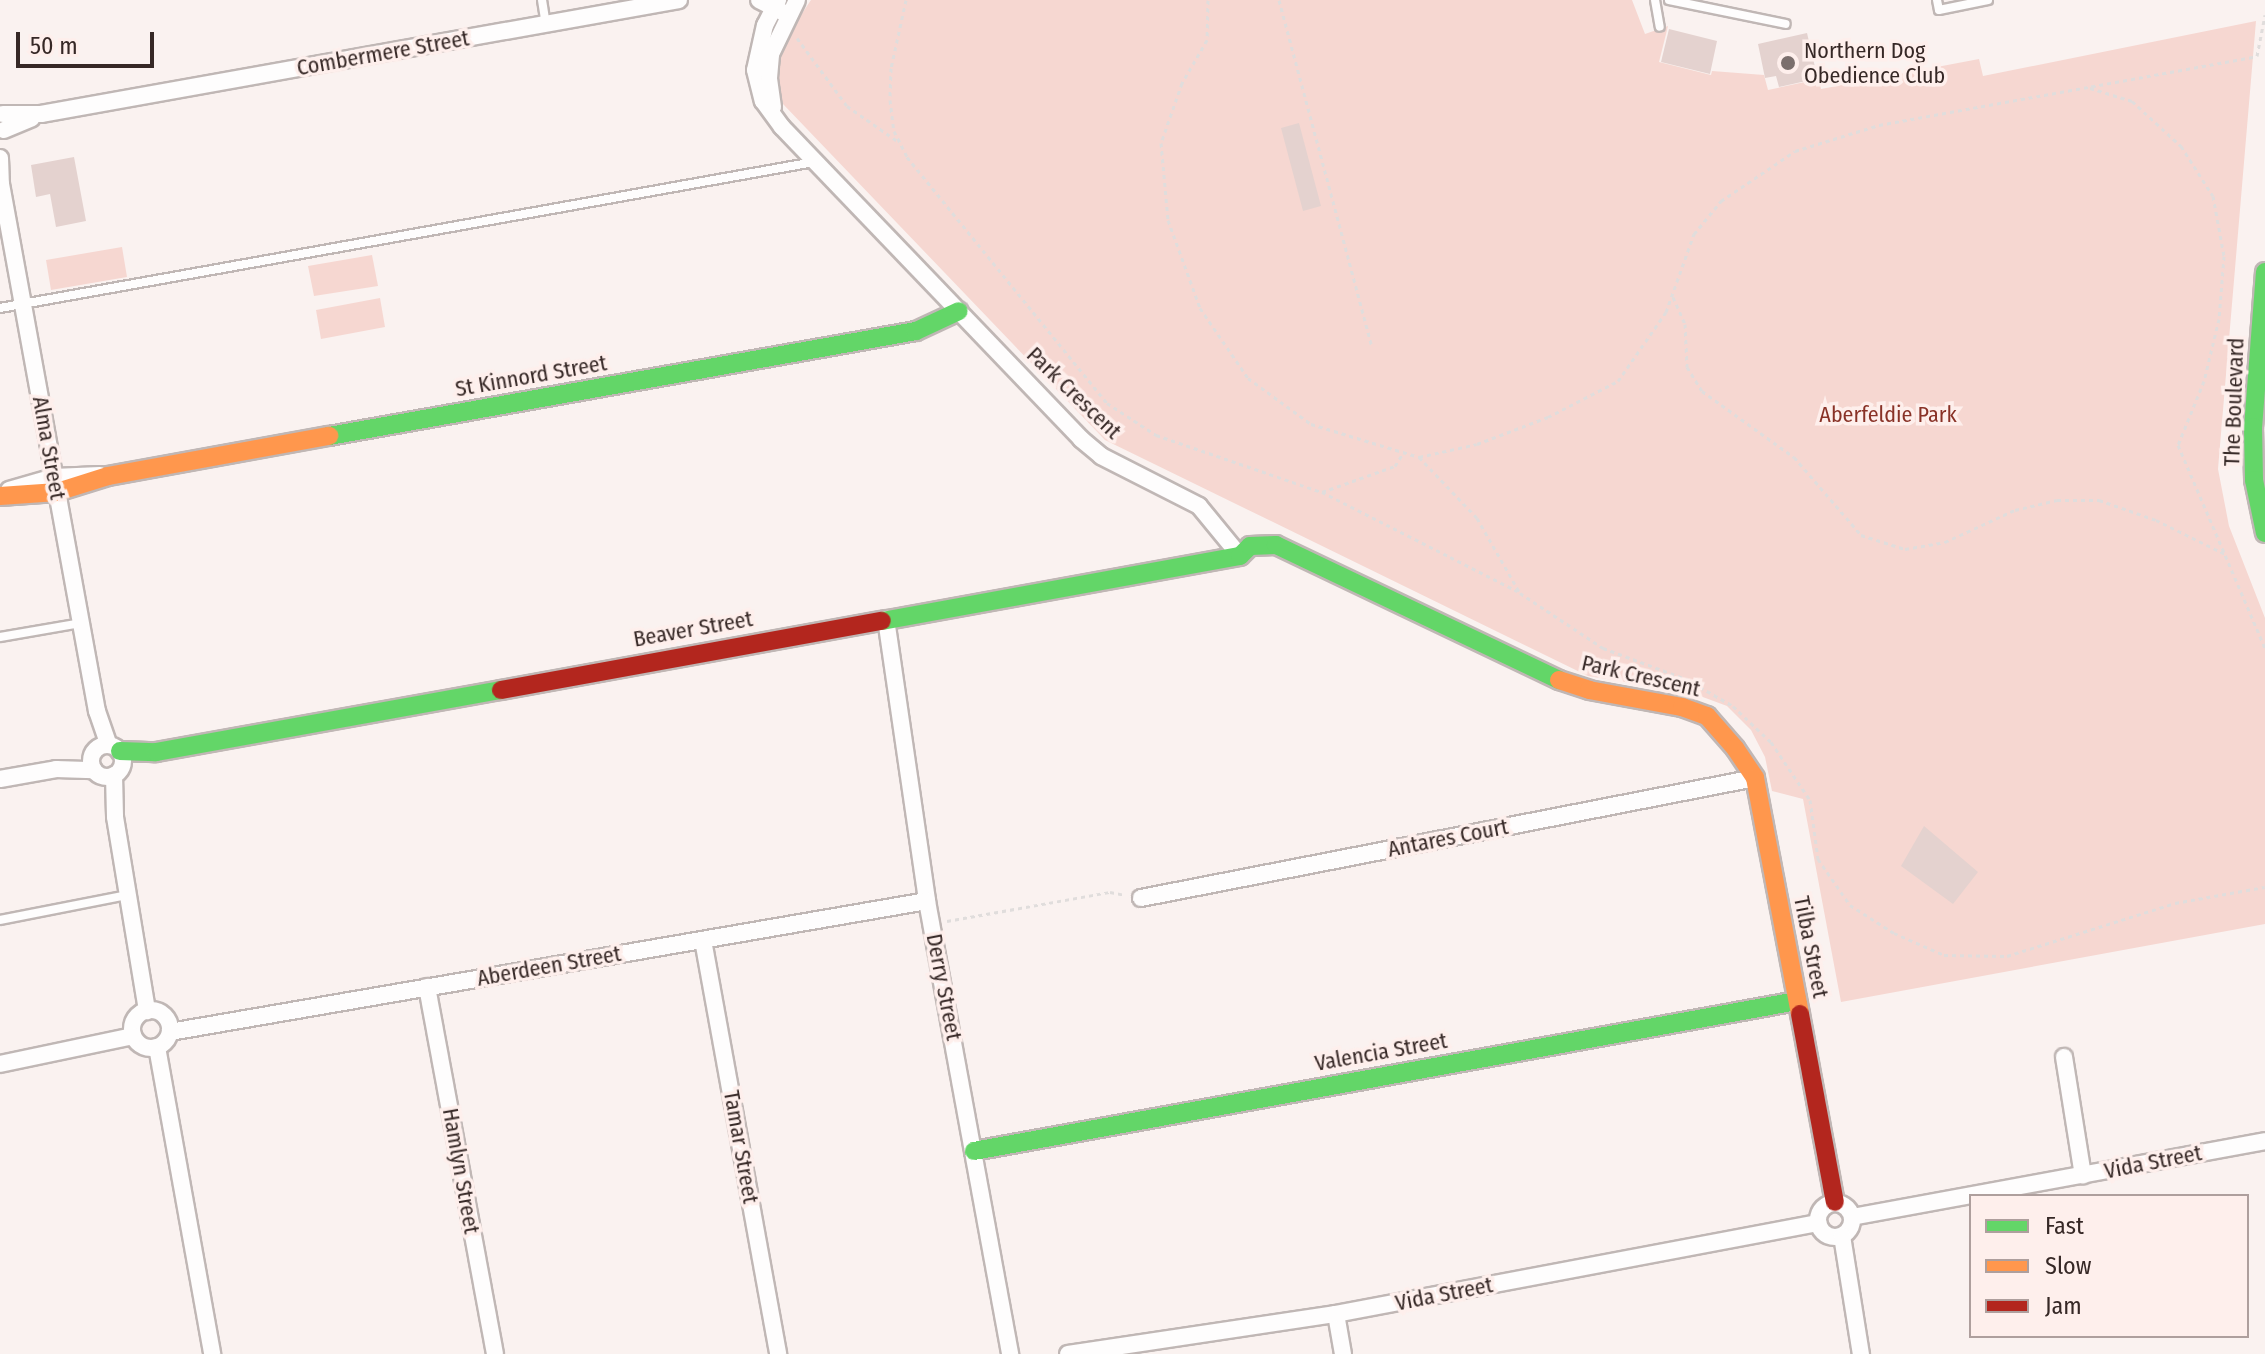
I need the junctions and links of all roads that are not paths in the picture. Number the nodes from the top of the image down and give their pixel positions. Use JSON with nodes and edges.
{"nodes":[{"id":1,"x":542,"y":0,"type":"edge"},
{"id":2,"x":679,"y":0,"type":"edge"},
{"id":3,"x":1655,"y":0,"type":"edge"},
{"id":4,"x":1669,"y":0,"type":"edge"},
{"id":5,"x":1937,"y":0,"type":"edge"},
{"id":6,"x":1988,"y":0,"type":"edge"},
{"id":7,"x":783,"y":6,"type":"edge"},
{"id":8,"x":546,"y":24,"type":"junction"},
{"id":9,"x":1786,"y":24,"type":"dead end"},
{"id":10,"x":1660,"y":27,"type":"dead end"},
{"id":11,"x":2,"y":122,"type":"edge"},
{"id":12,"x":0,"y":158,"type":"edge"},
{"id":13,"x":815,"y":162,"type":"junction"},
{"id":14,"x":0,"y":183,"type":"edge"},
{"id":15,"x":2265,"y":272,"type":"edge"},
{"id":16,"x":23,"y":304,"type":"junction"},
{"id":17,"x":0,"y":308,"type":"edge"},
{"id":18,"x":959,"y":311,"type":"junction"},
{"id":19,"x":56,"y":485,"type":"junction"},
{"id":20,"x":0,"y":495,"type":"edge"},
{"id":21,"x":2265,"y":533,"type":"edge"},
{"id":22,"x":1240,"y":556,"type":"junction"},
{"id":23,"x":886,"y":619,"type":"junction"},
{"id":24,"x":81,"y":623,"type":"junction"},
{"id":25,"x":0,"y":637,"type":"edge"},
{"id":26,"x":1707,"y":716,"type":"joint"},
{"id":27,"x":106,"y":760,"type":"junction"},
{"id":28,"x":1755,"y":778,"type":"junction"},
{"id":29,"x":0,"y":779,"type":"edge"},
{"id":30,"x":127,"y":895,"type":"junction"},
{"id":31,"x":1141,"y":898,"type":"road end"},
{"id":32,"x":927,"y":901,"type":"junction"},
{"id":33,"x":0,"y":920,"type":"edge"},
{"id":34,"x":703,"y":940,"type":"junction"},
{"id":35,"x":427,"y":987,"type":"junction"},
{"id":36,"x":1797,"y":1001,"type":"junction"},
{"id":37,"x":147,"y":1011,"type":"junction"},
{"id":38,"x":170,"y":1032,"type":"junction"},
{"id":39,"x":133,"y":1036,"type":"junction"},
{"id":40,"x":157,"y":1047,"type":"junction"},
{"id":41,"x":2064,"y":1057,"type":"dead end"},
{"id":42,"x":0,"y":1064,"type":"edge"},
{"id":43,"x":2265,"y":1141,"type":"edge"},
{"id":44,"x":974,"y":1151,"type":"junction"},
{"id":45,"x":2083,"y":1175,"type":"junction"},
{"id":46,"x":1978,"y":1194,"type":"edge"},
{"id":47,"x":1969,"y":1196,"type":"edge"},
{"id":48,"x":1835,"y":1202,"type":"junction"},
{"id":49,"x":1852,"y":1217,"type":"junction"},
{"id":50,"x":1818,"y":1223,"type":"junction"},
{"id":51,"x":1842,"y":1236,"type":"junction"},
{"id":52,"x":1336,"y":1314,"type":"junction"},
{"id":53,"x":212,"y":1354,"type":"edge"},
{"id":54,"x":495,"y":1354,"type":"edge"},
{"id":55,"x":778,"y":1354,"type":"edge"},
{"id":56,"x":1010,"y":1354,"type":"edge"},
{"id":57,"x":1068,"y":1354,"type":"edge"},
{"id":58,"x":1343,"y":1354,"type":"edge"},
{"id":59,"x":1861,"y":1354,"type":"edge"}],
"edges":[{"from":1,"to":8,"type":"lane"},
{"from":2,"to":8,"type":"street","name":"Combermere Street"},
{"from":3,"to":10,"type":"lane"},
{"from":4,"to":9,"type":"lane"},
{"from":5,"to":6,"type":"lane"},
{"from":7,"to":13,"type":"street","name":"Park Crescent"},
{"from":8,"to":11,"type":"street","name":"Combermere Street"},
{"from":12,"to":14,"type":"street","name":"Alma Street"},
{"from":13,"to":16,"type":"lane"},
{"from":13,"to":18,"type":"street","name":"Park Crescent"},
{"from":14,"to":16,"type":"street","name":"Alma Street"},
{"from":15,"to":21,"type":"street","name":"The Boulevard"},
{"from":16,"to":17,"type":"lane"},
{"from":16,"to":19,"type":"street","name":"Alma Street"},
{"from":18,"to":19,"type":"street","name":"St Kinnord Street"},
{"from":18,"to":22,"type":"street","name":"Park Crescent"},
{"from":19,"to":20,"type":"street","name":"St Kinnord Street"},
{"from":19,"to":24,"type":"street","name":"Alma Street"},
{"from":22,"to":23,"type":"street","name":"Beaver Street"},
{"from":22,"to":26,"type":"street","name":"Park Crescent"},
{"from":23,"to":27,"type":"street","name":"Beaver Street"},
{"from":23,"to":32,"type":"street","name":"Derry Street"},
{"from":24,"to":25,"type":"lane"},
{"from":24,"to":27,"type":"street","name":"Alma Street"},
{"from":26,"to":28,"type":"street","name":"Tilba Street"},
{"from":27,"to":29,"type":"street","name":"Beaver Street"},
{"from":27,"to":30,"type":"street","name":"Alma Street"},
{"from":28,"to":31,"type":"street","name":"Antares Court"},
{"from":28,"to":36,"type":"street","name":"Tilba Street"},
{"from":30,"to":33,"type":"lane"},
{"from":30,"to":37,"type":"street","name":"Alma Street"},
{"from":32,"to":34,"type":"street","name":"Aberdeen Street"},
{"from":32,"to":44,"type":"street","name":"Derry Street"},
{"from":34,"to":35,"type":"street","name":"Aberdeen Street"},
{"from":34,"to":55,"type":"street","name":"Tamar Street"},
{"from":35,"to":38,"type":"street","name":"Aberdeen Street"},
{"from":35,"to":54,"type":"street","name":"Hamlyn Street"},
{"from":36,"to":44,"type":"street","name":"Valencia Street"},
{"from":36,"to":48,"type":"street","name":"Tilba Street"},
{"from":37,"to":38,"type":"street"},
{"from":37,"to":39,"type":"street"},
{"from":38,"to":40,"type":"street"},
{"from":39,"to":40,"type":"street"},
{"from":39,"to":42,"type":"street"},
{"from":40,"to":53,"type":"street"},
{"from":41,"to":45,"type":"street"},
{"from":43,"to":45,"type":"street","name":"Vida Street"},
{"from":44,"to":56,"type":"street","name":"Derry Street"},
{"from":45,"to":46,"type":"street","name":"Vida Street"},
{"from":47,"to":49,"type":"street","name":"Vida Street"},
{"from":48,"to":49,"type":"street"},
{"from":48,"to":50,"type":"street"},
{"from":49,"to":51,"type":"street"},
{"from":50,"to":51,"type":"street"},
{"from":50,"to":52,"type":"street","name":"Vida Street"},
{"from":51,"to":59,"type":"street"},
{"from":52,"to":57,"type":"street","name":"Vida Street"},
{"from":52,"to":58,"type":"street"}]}
